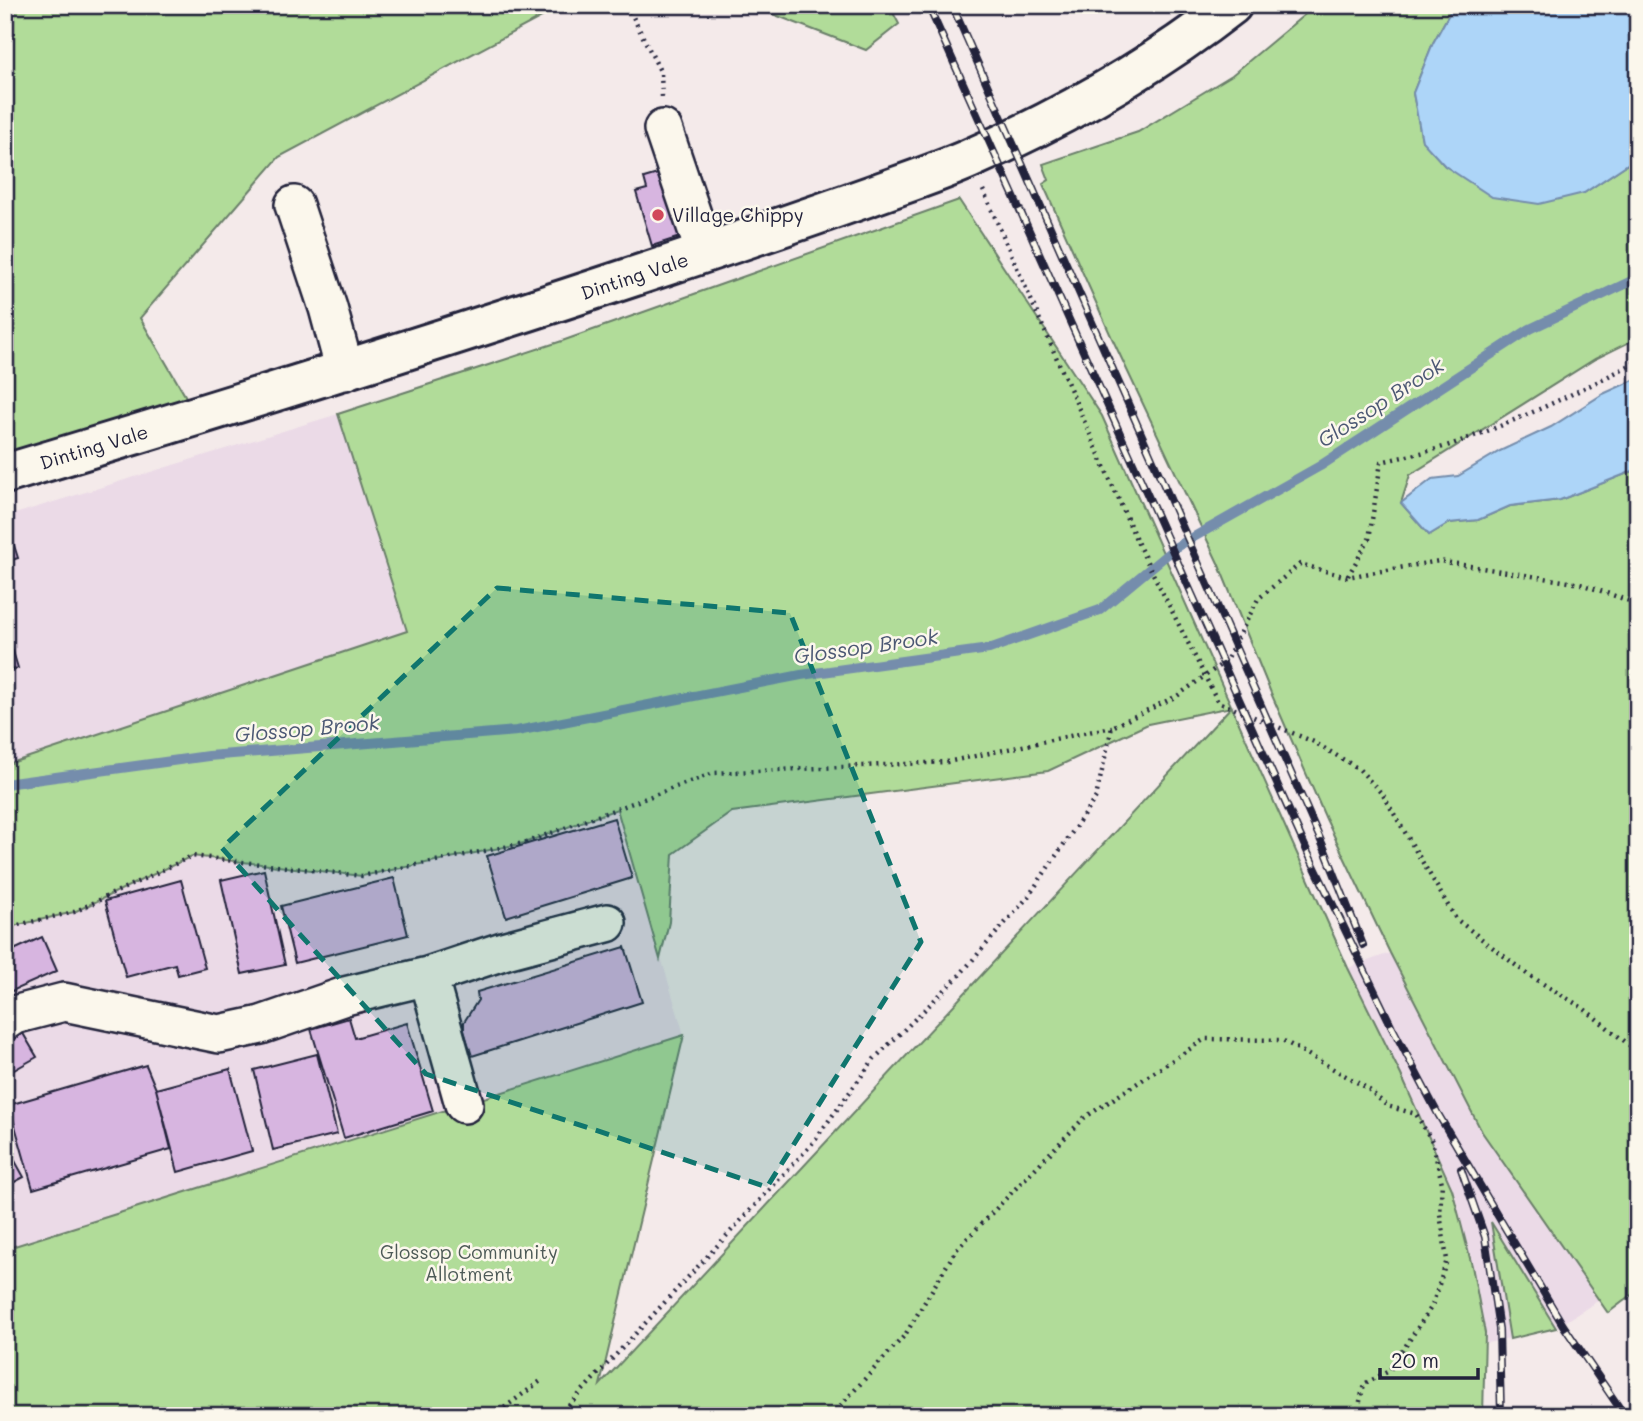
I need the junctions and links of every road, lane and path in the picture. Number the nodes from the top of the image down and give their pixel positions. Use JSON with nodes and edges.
{"nodes":[{"id":1,"x":627,"y":5,"type":"edge"},
{"id":2,"x":1232,"y":5,"type":"edge"},
{"id":3,"x":663,"y":129,"type":"joint"},
{"id":4,"x":969,"y":159,"type":"junction"},
{"id":5,"x":294,"y":205,"type":"dead end"},
{"id":6,"x":705,"y":253,"type":"junction"},
{"id":7,"x":1638,"y":361,"type":"edge"},
{"id":8,"x":345,"y":371,"type":"junction"},
{"id":9,"x":5,"y":474,"type":"edge"},
{"id":10,"x":1347,"y":577,"type":"junction"},
{"id":11,"x":1638,"y":606,"type":"edge"},
{"id":12,"x":1204,"y":677,"type":"junction"},
{"id":13,"x":1112,"y":727,"type":"junction"},
{"id":14,"x":607,"y":923,"type":"dead end"},
{"id":15,"x":5,"y":928,"type":"edge"},
{"id":16,"x":428,"y":976,"type":"junction"},
{"id":17,"x":5,"y":1021,"type":"edge"},
{"id":18,"x":1638,"y":1052,"type":"edge"},
{"id":19,"x":464,"y":1104,"type":"dead end"},
{"id":20,"x":542,"y":1380,"type":"dead end"},
{"id":21,"x":493,"y":1416,"type":"edge"},
{"id":22,"x":559,"y":1416,"type":"edge"},
{"id":23,"x":831,"y":1416,"type":"edge"},
{"id":24,"x":1362,"y":1416,"type":"edge"}],
"edges":[{"from":1,"to":3,"type":"path"},
{"from":2,"to":4,"type":"main road","name":"Dinting Vale"},
{"from":3,"to":6,"type":"street"},
{"from":4,"to":6,"type":"main road","name":"Dinting Vale"},
{"from":4,"to":12,"type":"path"},
{"from":5,"to":8,"type":"street"},
{"from":6,"to":8,"type":"main road","name":"Dinting Vale"},
{"from":7,"to":10,"type":"path"},
{"from":8,"to":9,"type":"main road","name":"Dinting Vale"},
{"from":10,"to":11,"type":"path"},
{"from":10,"to":12,"type":"path"},
{"from":12,"to":13,"type":"path"},
{"from":12,"to":18,"type":"path"},
{"from":13,"to":15,"type":"path"},
{"from":13,"to":22,"type":"path"},
{"from":14,"to":16,"type":"street"},
{"from":16,"to":17,"type":"street"},
{"from":16,"to":19,"type":"street"},
{"from":20,"to":21,"type":"path"},
{"from":23,"to":24,"type":"path"}]}
